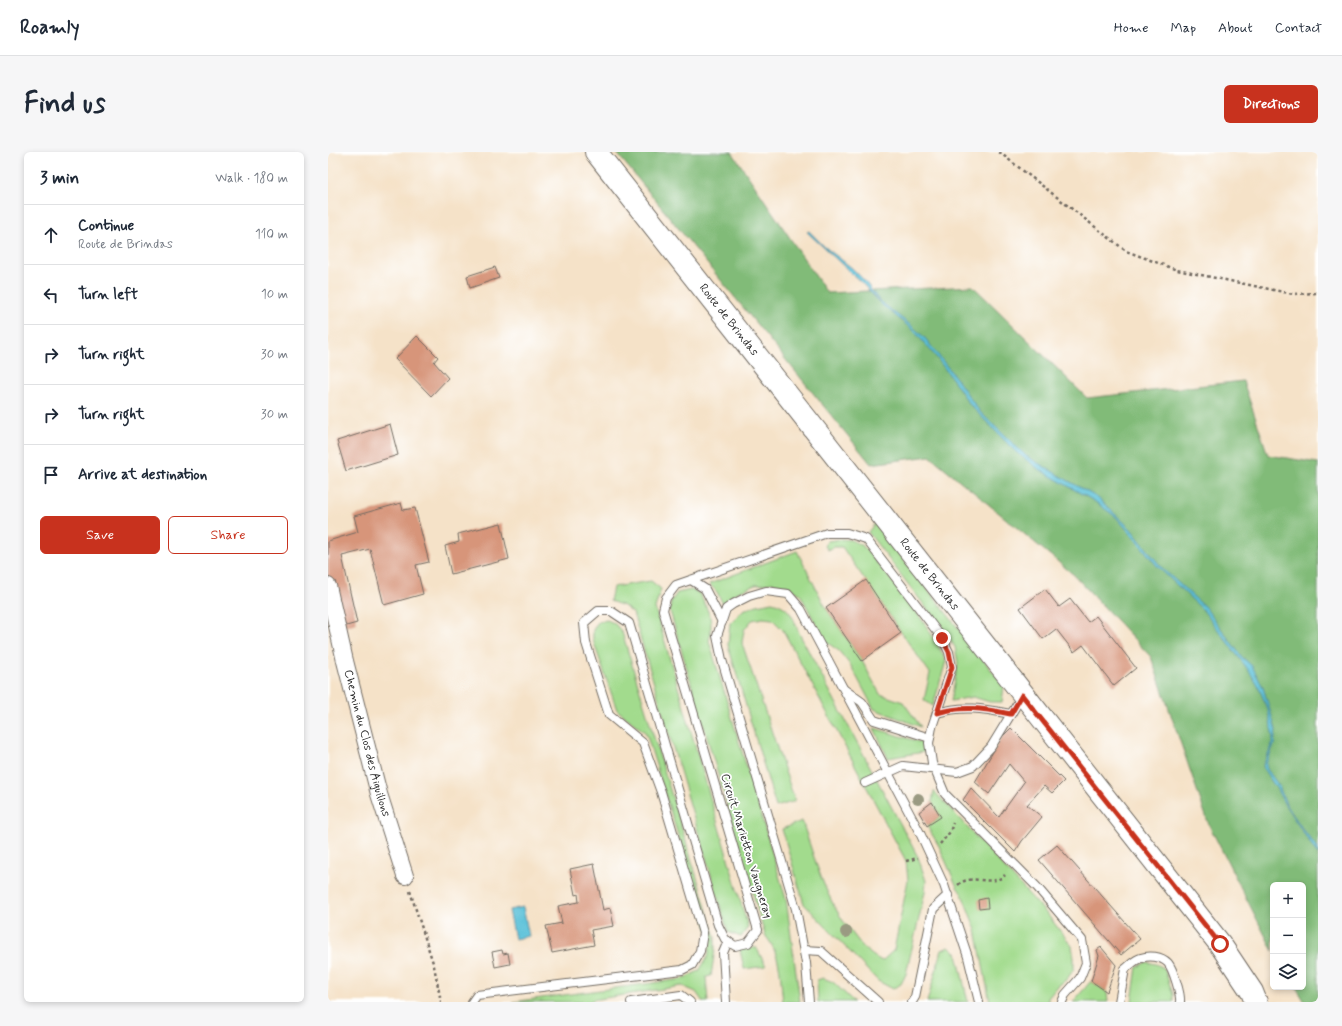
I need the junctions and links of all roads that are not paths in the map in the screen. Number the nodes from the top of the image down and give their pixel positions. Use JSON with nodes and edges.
{"nodes":[{"id":1,"x":596,"y":152,"type":"edge"},
{"id":2,"x":691,"y":580,"type":"junction"},
{"id":3,"x":328,"y":586,"type":"edge"},
{"id":4,"x":722,"y":622,"type":"junction"},
{"id":5,"x":843,"y":688,"type":"junction"},
{"id":6,"x":1022,"y":695,"type":"junction"},
{"id":7,"x":937,"y":713,"type":"junction"},
{"id":8,"x":1011,"y":714,"type":"junction"},
{"id":9,"x":930,"y":738,"type":"junction"},
{"id":10,"x":934,"y":769,"type":"junction"},
{"id":11,"x":888,"y":773,"type":"junction"},
{"id":12,"x":865,"y":783,"type":"dead end"},
{"id":13,"x":406,"y":876,"type":"road end"},
{"id":14,"x":948,"y":895,"type":"junction"},
{"id":15,"x":728,"y":941,"type":"junction"},
{"id":16,"x":804,"y":950,"type":"junction"},
{"id":17,"x":472,"y":1002,"type":"edge"},
{"id":18,"x":631,"y":1002,"type":"edge"},
{"id":19,"x":690,"y":1002,"type":"edge"},
{"id":20,"x":726,"y":1002,"type":"edge"},
{"id":21,"x":809,"y":1002,"type":"edge"},
{"id":22,"x":878,"y":1002,"type":"edge"},
{"id":23,"x":912,"y":1002,"type":"edge"},
{"id":24,"x":980,"y":1002,"type":"edge"},
{"id":25,"x":1062,"y":1002,"type":"edge"},
{"id":26,"x":1119,"y":1002,"type":"edge"},
{"id":27,"x":1180,"y":1002,"type":"edge"},
{"id":28,"x":1256,"y":1002,"type":"edge"}],
"edges":[{"from":1,"to":6,"type":"main road","name":"Route de Brindas"},
{"from":2,"to":4,"type":"lane"},
{"from":2,"to":7,"type":"lane","name":"Circuit Marietton Vaugneray"},
{"from":2,"to":15,"type":"lane","name":"Circuit Marietton Vaugneray"},
{"from":3,"to":13,"type":"street","name":"Chemin du Clos des Aiguillons"},
{"from":4,"to":5,"type":"lane"},
{"from":4,"to":16,"type":"lane"},
{"from":5,"to":9,"type":"lane"},
{"from":5,"to":11,"type":"lane"},
{"from":6,"to":8,"type":"lane"},
{"from":6,"to":28,"type":"main road","name":"Route de Brindas"},
{"from":7,"to":8,"type":"lane"},
{"from":7,"to":9,"type":"lane","name":"Circuit Marietton Vaugneray"},
{"from":8,"to":10,"type":"lane"},
{"from":9,"to":10,"type":"lane","name":"Circuit Marietton Vaugneray"},
{"from":10,"to":11,"type":"lane"},
{"from":10,"to":25,"type":"lane","name":"Circuit Marietton Vaugneray"},
{"from":11,"to":12,"type":"lane"},
{"from":11,"to":14,"type":"lane"},
{"from":14,"to":23,"type":"lane"},
{"from":14,"to":24,"type":"lane"},
{"from":15,"to":17,"type":"lane"},
{"from":15,"to":20,"type":"lane"},
{"from":16,"to":21,"type":"lane"},
{"from":16,"to":22,"type":"lane"},
{"from":18,"to":19,"type":"lane"},
{"from":26,"to":27,"type":"lane"}]}
